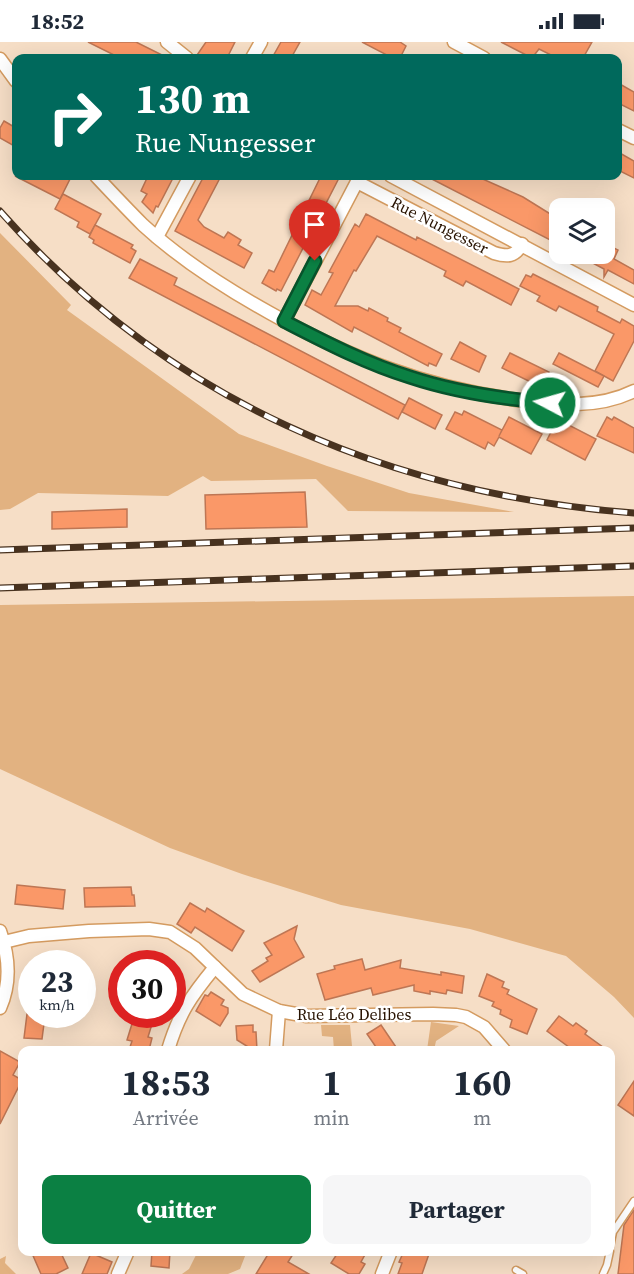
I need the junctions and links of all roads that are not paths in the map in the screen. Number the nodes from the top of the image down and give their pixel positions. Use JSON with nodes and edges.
{"nodes":[{"id":1,"x":167,"y":42,"type":"edge"},
{"id":2,"x":454,"y":42,"type":"edge"},
{"id":3,"x":182,"y":54,"type":"edge"},
{"id":4,"x":476,"y":54,"type":"edge"},
{"id":5,"x":0,"y":59,"type":"edge"},
{"id":6,"x":12,"y":76,"type":"edge"},
{"id":7,"x":100,"y":180,"type":"edge"},
{"id":8,"x":188,"y":180,"type":"edge"},
{"id":9,"x":357,"y":180,"type":"edge"},
{"id":10,"x":360,"y":180,"type":"edge"},
{"id":11,"x":399,"y":180,"type":"edge"},
{"id":12,"x":158,"y":237,"type":"junction"},
{"id":13,"x":522,"y":244,"type":"junction"},
{"id":14,"x":634,"y":305,"type":"edge"},
{"id":15,"x":284,"y":321,"type":"junction"},
{"id":16,"x":634,"y":392,"type":"edge"},
{"id":17,"x":2,"y":936,"type":"edge"},
{"id":18,"x":215,"y":967,"type":"junction"},
{"id":19,"x":0,"y":1008,"type":"edge"},
{"id":20,"x":279,"y":1011,"type":"junction"},
{"id":21,"x":169,"y":1046,"type":"edge"},
{"id":22,"x":276,"y":1046,"type":"edge"},
{"id":23,"x":501,"y":1046,"type":"edge"},
{"id":24,"x":634,"y":1201,"type":"edge"},
{"id":25,"x":615,"y":1229,"type":"edge"},
{"id":26,"x":127,"y":1256,"type":"edge"},
{"id":27,"x":389,"y":1256,"type":"edge"},
{"id":28,"x":609,"y":1256,"type":"edge"},
{"id":29,"x":516,"y":1270,"type":"dead end"},
{"id":30,"x":118,"y":1274,"type":"edge"},
{"id":31,"x":382,"y":1274,"type":"edge"},
{"id":32,"x":523,"y":1274,"type":"edge"},
{"id":33,"x":603,"y":1274,"type":"edge"}],
"edges":[{"from":1,"to":3,"type":"street"},
{"from":2,"to":4,"type":"street"},
{"from":5,"to":6,"type":"street"},
{"from":7,"to":12,"type":"street"},
{"from":8,"to":12,"type":"street"},
{"from":9,"to":15,"type":"street","name":"Rue Nungesser"},
{"from":10,"to":13,"type":"street","name":"Rue Nungesser"},
{"from":11,"to":13,"type":"street","name":"Rue Nungesser"},
{"from":12,"to":15,"type":"street"},
{"from":13,"to":14,"type":"street","name":"Rue Nungesser"},
{"from":15,"to":16,"type":"street"},
{"from":17,"to":18,"type":"street","name":"Rue Léo Delibes"},
{"from":17,"to":19,"type":"street"},
{"from":18,"to":20,"type":"street","name":"Rue Léo Delibes"},
{"from":18,"to":21,"type":"street"},
{"from":20,"to":22,"type":"street"},
{"from":20,"to":23,"type":"street","name":"Rue Léo Delibes"},
{"from":24,"to":25,"type":"lane"},
{"from":26,"to":30,"type":"street"},
{"from":27,"to":31,"type":"street"},
{"from":28,"to":33,"type":"lane"},
{"from":29,"to":32,"type":"lane"}]}
